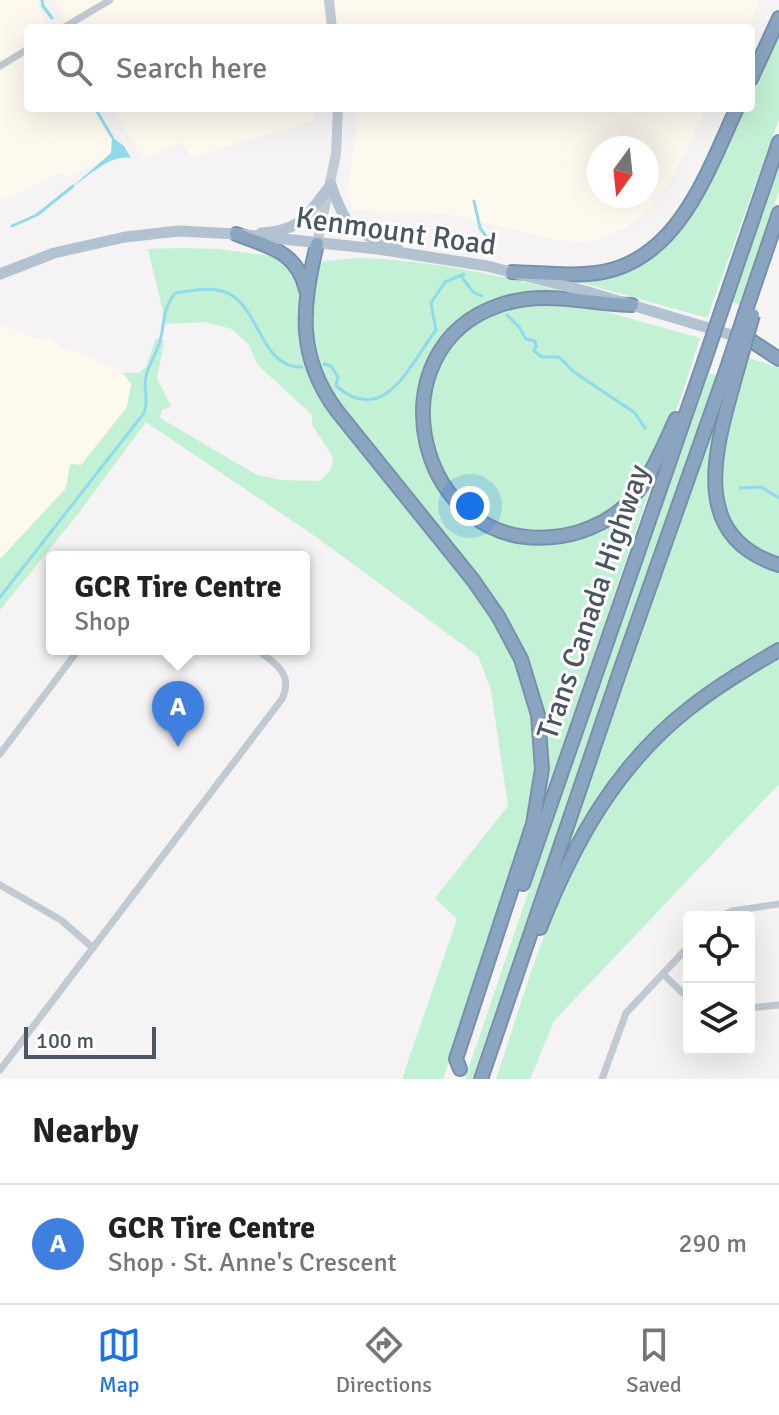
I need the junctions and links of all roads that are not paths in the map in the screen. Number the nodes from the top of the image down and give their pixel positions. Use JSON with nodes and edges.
{"nodes":[{"id":1,"x":110,"y":0,"type":"edge"},
{"id":2,"x":329,"y":0,"type":"edge"},
{"id":3,"x":779,"y":18,"type":"edge"},
{"id":4,"x":70,"y":24,"type":"edge"},
{"id":5,"x":332,"y":24,"type":"edge"},
{"id":6,"x":24,"y":51,"type":"edge"},
{"id":7,"x":0,"y":66,"type":"edge"},
{"id":8,"x":755,"y":70,"type":"edge"},
{"id":9,"x":338,"y":112,"type":"edge"},
{"id":10,"x":735,"y":112,"type":"edge"},
{"id":11,"x":779,"y":142,"type":"edge"},
{"id":12,"x":331,"y":185,"type":"junction"},
{"id":13,"x":779,"y":215,"type":"edge"},
{"id":14,"x":236,"y":234,"type":"junction"},
{"id":15,"x":317,"y":244,"type":"junction"},
{"id":16,"x":410,"y":254,"type":"junction"},
{"id":17,"x":512,"y":272,"type":"junction"},
{"id":18,"x":0,"y":274,"type":"edge"},
{"id":19,"x":307,"y":297,"type":"junction"},
{"id":20,"x":632,"y":305,"type":"junction"},
{"id":21,"x":753,"y":342,"type":"junction"},
{"id":22,"x":779,"y":353,"type":"edge"},
{"id":23,"x":779,"y":359,"type":"edge"},
{"id":24,"x":704,"y":362,"type":"junction"},
{"id":25,"x":732,"y":370,"type":"junction"},
{"id":26,"x":779,"y":565,"type":"edge"},
{"id":27,"x":779,"y":650,"type":"edge"},
{"id":28,"x":74,"y":655,"type":"edge"},
{"id":29,"x":264,"y":655,"type":"edge"},
{"id":30,"x":0,"y":754,"type":"edge"},
{"id":31,"x":0,"y":885,"type":"edge"},
{"id":32,"x":779,"y":904,"type":"edge"},
{"id":33,"x":736,"y":911,"type":"edge"},
{"id":34,"x":93,"y":948,"type":"junction"},
{"id":35,"x":683,"y":952,"type":"edge"},
{"id":36,"x":663,"y":974,"type":"junction"},
{"id":37,"x":683,"y":993,"type":"edge"},
{"id":38,"x":779,"y":1005,"type":"edge"},
{"id":39,"x":755,"y":1007,"type":"edge"},
{"id":40,"x":0,"y":1070,"type":"edge"},
{"id":41,"x":483,"y":1073,"type":"edge"},
{"id":42,"x":459,"y":1074,"type":"edge"},
{"id":43,"x":604,"y":1078,"type":"edge"}],
"edges":[{"from":1,"to":4,"type":"street"},
{"from":2,"to":5,"type":"main road"},
{"from":3,"to":8,"type":"highway"},
{"from":6,"to":7,"type":"street"},
{"from":9,"to":12,"type":"main road"},
{"from":10,"to":17,"type":"highway"},
{"from":11,"to":24,"type":"highway","name":"Trans Canada Highway","bridge":true},
{"from":12,"to":14,"type":"main road"},
{"from":12,"to":15,"type":"main road"},
{"from":12,"to":16,"type":"main road"},
{"from":13,"to":25,"type":"highway","name":"Trans Canada Highway","bridge":true},
{"from":14,"to":15,"type":"main road","name":"Kenmount Road"},
{"from":14,"to":18,"type":"main road","name":"Kenmount Road"},
{"from":14,"to":19,"type":"highway"},
{"from":15,"to":16,"type":"main road","name":"Kenmount Road"},
{"from":15,"to":19,"type":"highway"},
{"from":16,"to":17,"type":"main road","name":"Kenmount Road"},
{"from":17,"to":20,"type":"main road","name":"Kenmount Road"},
{"from":19,"to":42,"type":"highway"},
{"from":20,"to":21,"type":"main road","name":"Kenmount Road"},
{"from":20,"to":24,"type":"highway"},
{"from":21,"to":22,"type":"main road","name":"Kenmount Road"},
{"from":21,"to":23,"type":"highway"},
{"from":24,"to":42,"type":"highway","name":"Trans Canada Highway"},
{"from":25,"to":26,"type":"highway"},
{"from":25,"to":41,"type":"highway","name":"Trans Canada Highway"},
{"from":27,"to":41,"type":"highway"},
{"from":28,"to":30,"type":"street"},
{"from":29,"to":34,"type":"street"},
{"from":31,"to":34,"type":"street"},
{"from":32,"to":33,"type":"street"},
{"from":34,"to":40,"type":"street"},
{"from":35,"to":36,"type":"street"},
{"from":36,"to":37,"type":"street"},
{"from":36,"to":43,"type":"street"},
{"from":38,"to":39,"type":"street"}]}
